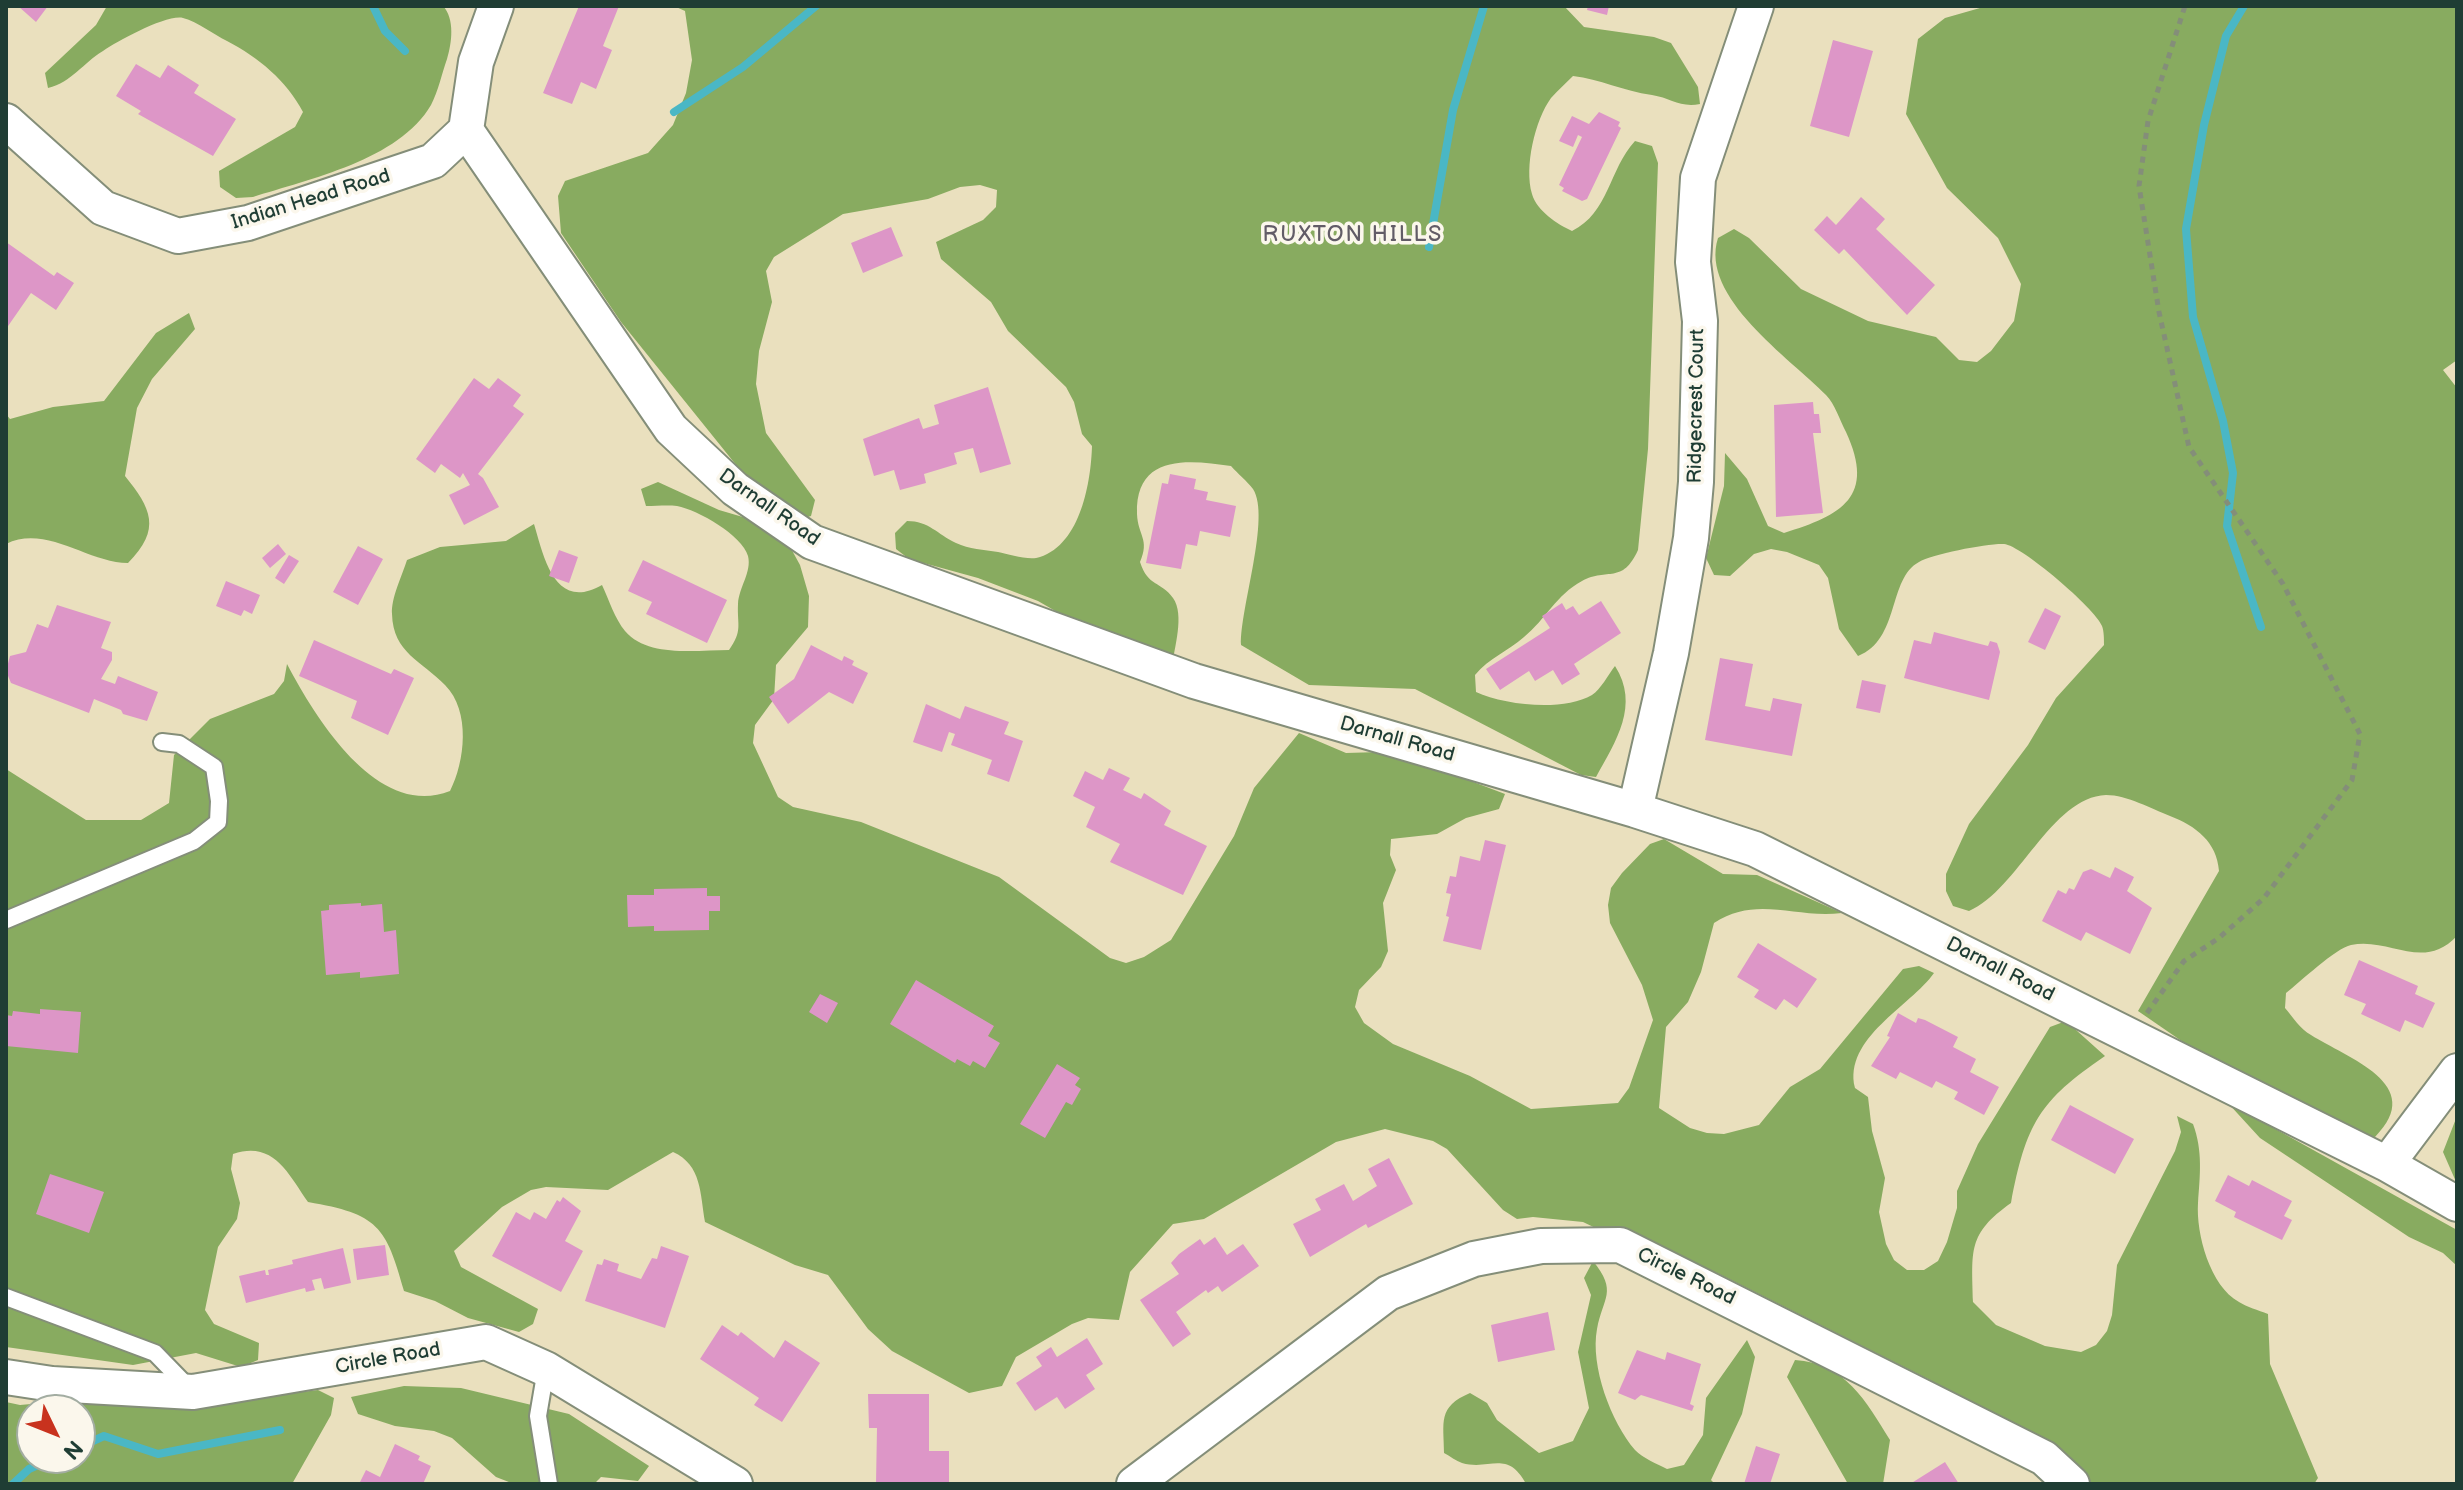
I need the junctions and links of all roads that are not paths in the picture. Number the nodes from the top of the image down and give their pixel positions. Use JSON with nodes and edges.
{"nodes":[{"id":1,"x":496,"y":6,"type":"edge"},
{"id":2,"x":1756,"y":6,"type":"edge"},
{"id":3,"x":6,"y":121,"type":"edge"},
{"id":4,"x":466,"y":130,"type":"junction"},
{"id":5,"x":162,"y":742,"type":"dead end"},
{"id":6,"x":1635,"y":810,"type":"junction"},
{"id":7,"x":6,"y":920,"type":"edge"},
{"id":8,"x":2457,"y":1071,"type":"edge"},
{"id":9,"x":2387,"y":1164,"type":"junction"},
{"id":10,"x":2457,"y":1204,"type":"edge"},
{"id":11,"x":6,"y":1297,"type":"edge"},
{"id":12,"x":546,"y":1369,"type":"junction"},
{"id":13,"x":6,"y":1377,"type":"edge"},
{"id":14,"x":193,"y":1392,"type":"junction"},
{"id":15,"x":549,"y":1484,"type":"edge"},
{"id":16,"x":735,"y":1484,"type":"edge"},
{"id":17,"x":1134,"y":1484,"type":"edge"},
{"id":18,"x":2072,"y":1484,"type":"edge"}],
"edges":[{"from":1,"to":4,"type":"street"},
{"from":2,"to":6,"type":"street","name":"Ridgecrest Court"},
{"from":3,"to":4,"type":"street","name":"Indian Head Road"},
{"from":4,"to":6,"type":"street","name":"Darnall Road"},
{"from":5,"to":7,"type":"lane"},
{"from":6,"to":9,"type":"street","name":"Darnall Road"},
{"from":8,"to":9,"type":"street"},
{"from":9,"to":10,"type":"street","name":"Darnall Road"},
{"from":11,"to":14,"type":"lane"},
{"from":12,"to":14,"type":"street","name":"Circle Road"},
{"from":12,"to":15,"type":"lane"},
{"from":12,"to":16,"type":"street","name":"Circle Road"},
{"from":13,"to":14,"type":"street","name":"Circle Road"},
{"from":17,"to":18,"type":"street","name":"Circle Road"}]}
